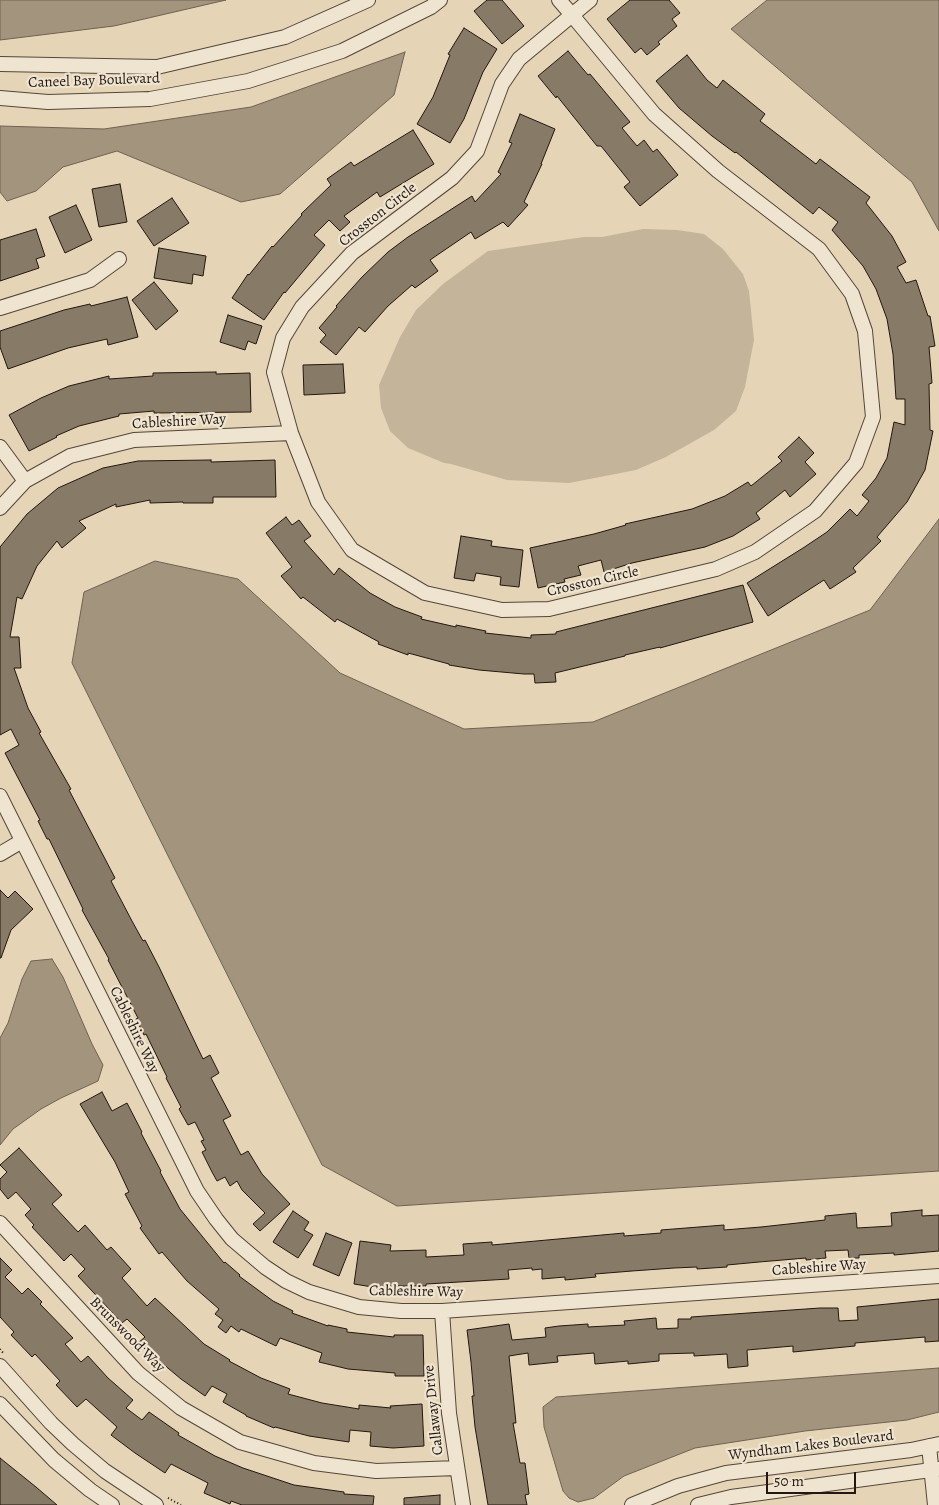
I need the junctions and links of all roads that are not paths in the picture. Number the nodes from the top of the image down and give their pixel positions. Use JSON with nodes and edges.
{"nodes":[{"id":1,"x":368,"y":0,"type":"edge"},
{"id":2,"x":440,"y":0,"type":"edge"},
{"id":3,"x":559,"y":0,"type":"edge"},
{"id":4,"x":590,"y":0,"type":"edge"},
{"id":5,"x":572,"y":15,"type":"junction"},
{"id":6,"x":0,"y":64,"type":"edge"},
{"id":7,"x":0,"y":98,"type":"edge"},
{"id":8,"x":119,"y":260,"type":"dead end"},
{"id":9,"x":0,"y":308,"type":"edge"},
{"id":10,"x":291,"y":433,"type":"junction"},
{"id":11,"x":0,"y":447,"type":"edge"},
{"id":12,"x":25,"y":481,"type":"junction"},
{"id":13,"x":0,"y":508,"type":"edge"},
{"id":14,"x":0,"y":796,"type":"edge"},
{"id":15,"x":22,"y":842,"type":"junction"},
{"id":16,"x":0,"y":854,"type":"edge"},
{"id":17,"x":0,"y":1224,"type":"edge"},
{"id":18,"x":939,"y":1276,"type":"edge"},
{"id":19,"x":442,"y":1311,"type":"junction"},
{"id":20,"x":3,"y":1361,"type":"edge"},
{"id":21,"x":0,"y":1404,"type":"edge"},
{"id":22,"x":934,"y":1445,"type":"edge"},
{"id":23,"x":457,"y":1468,"type":"junction"},
{"id":24,"x":935,"y":1470,"type":"edge"},
{"id":25,"x":161,"y":1501,"type":"edge"},
{"id":26,"x":112,"y":1505,"type":"edge"},
{"id":27,"x":463,"y":1505,"type":"edge"},
{"id":28,"x":632,"y":1505,"type":"edge"},
{"id":29,"x":698,"y":1505,"type":"edge"},
{"id":30,"x":935,"y":1505,"type":"edge"}],
"edges":[{"from":1,"to":6,"type":"street","name":"Caneel Bay Boulevard"},
{"from":2,"to":7,"type":"street","name":"Caneel Bay Boulevard"},
{"from":3,"to":5,"type":"street","name":"Crosston Circle"},
{"from":4,"to":5,"type":"street"},
{"from":5,"to":10,"type":"street","name":"Crosston Circle"},
{"from":5,"to":10,"type":"street","name":"Crosston Circle"},
{"from":8,"to":9,"type":"street"},
{"from":10,"to":12,"type":"street","name":"Cableshire Way"},
{"from":11,"to":12,"type":"street"},
{"from":12,"to":13,"type":"street","name":"Cableshire Way"},
{"from":14,"to":15,"type":"street","name":"Cableshire Way"},
{"from":15,"to":16,"type":"street"},
{"from":15,"to":19,"type":"street","name":"Cableshire Way"},
{"from":17,"to":23,"type":"street","name":"Brunswood Way"},
{"from":18,"to":19,"type":"street","name":"Cableshire Way"},
{"from":19,"to":23,"type":"street","name":"Callaway Drive"},
{"from":20,"to":25,"type":"street"},
{"from":21,"to":26,"type":"street"},
{"from":22,"to":24,"type":"street"},
{"from":22,"to":28,"type":"street","name":"Wyndham Lakes Boulevard"},
{"from":23,"to":27,"type":"street","name":"Callaway Drive"},
{"from":24,"to":29,"type":"street"},
{"from":24,"to":30,"type":"street"}]}
